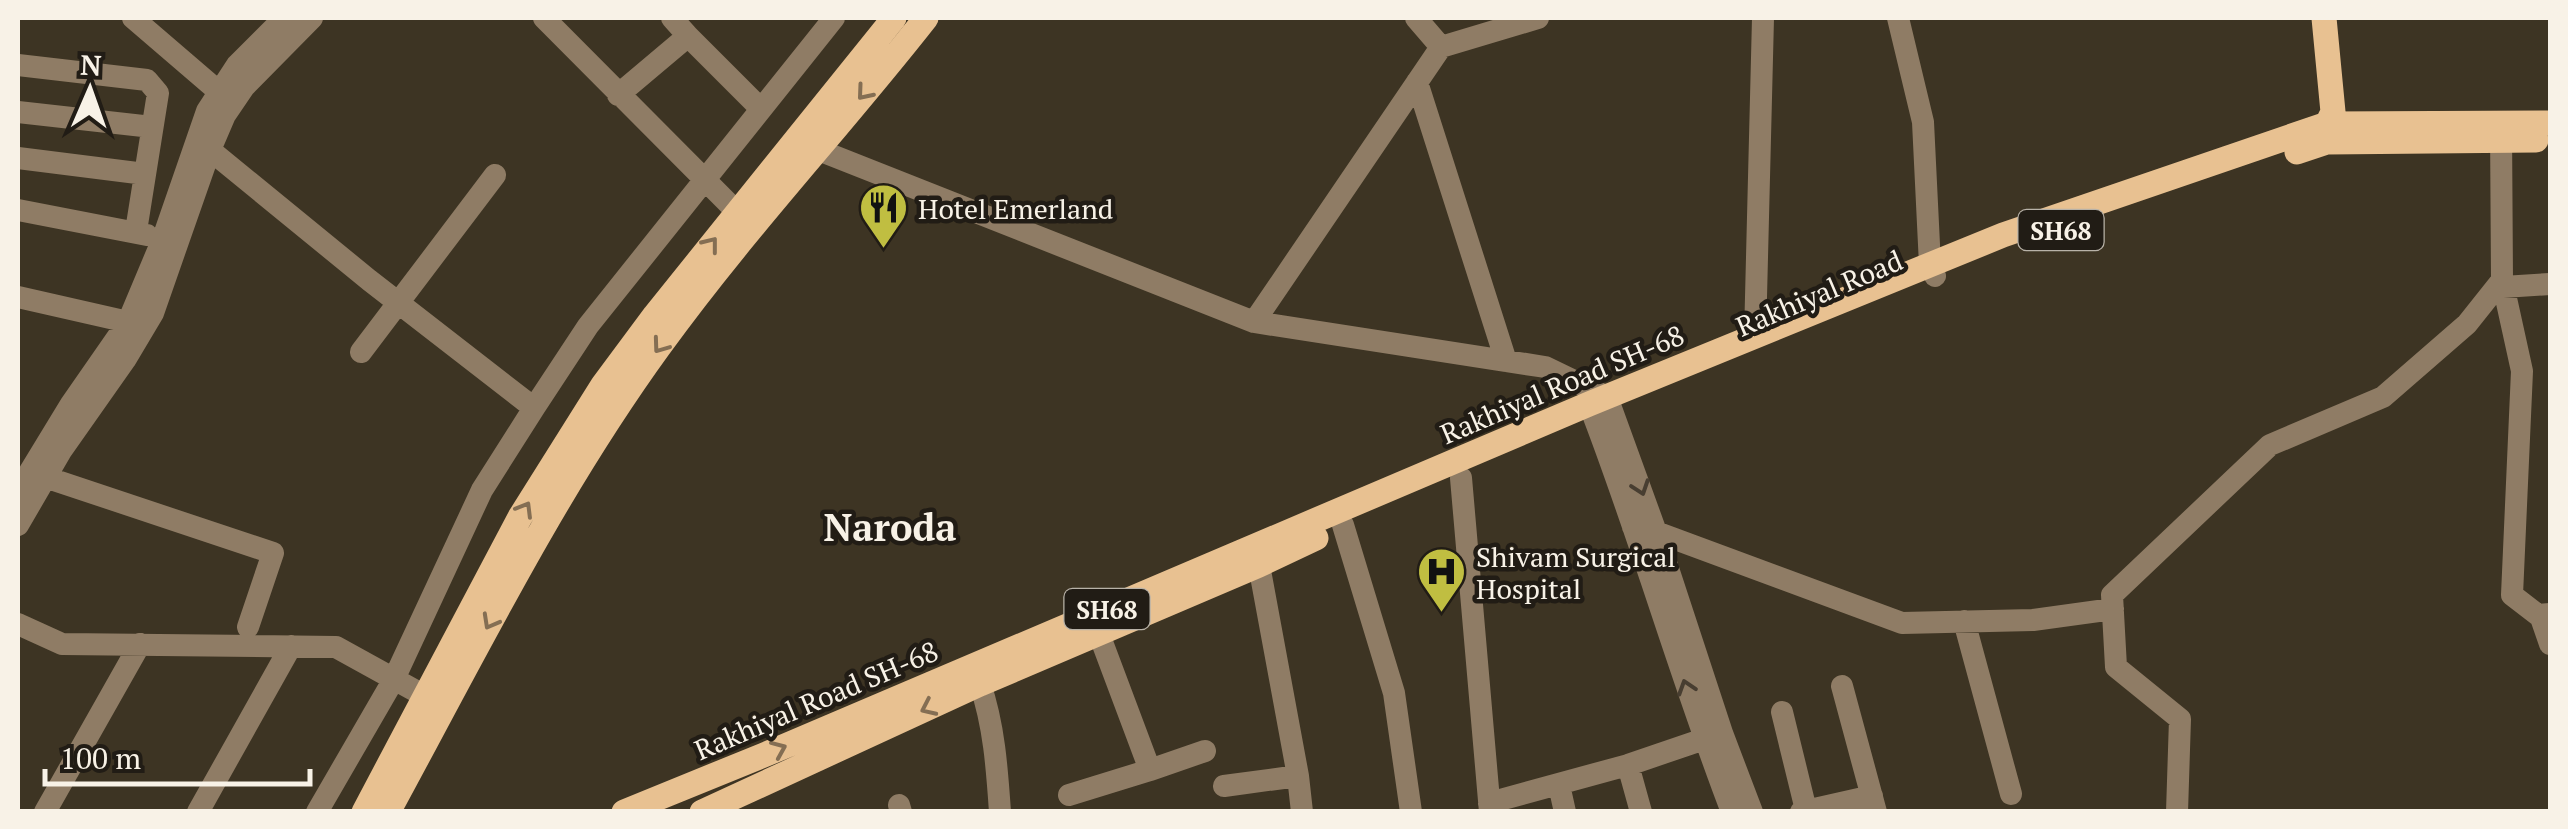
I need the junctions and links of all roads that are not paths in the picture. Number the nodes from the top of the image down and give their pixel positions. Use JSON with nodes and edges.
{"nodes":[{"id":1,"x":133,"y":18,"type":"edge"},
{"id":2,"x":284,"y":18,"type":"edge"},
{"id":3,"x":312,"y":18,"type":"edge"},
{"id":4,"x":544,"y":18,"type":"edge"},
{"id":5,"x":672,"y":18,"type":"edge"},
{"id":6,"x":834,"y":18,"type":"edge"},
{"id":7,"x":894,"y":18,"type":"edge"},
{"id":8,"x":926,"y":18,"type":"edge"},
{"id":9,"x":1416,"y":18,"type":"edge"},
{"id":10,"x":1538,"y":18,"type":"edge"},
{"id":11,"x":1763,"y":18,"type":"edge"},
{"id":12,"x":1898,"y":18,"type":"edge"},
{"id":13,"x":2309,"y":18,"type":"edge"},
{"id":14,"x":2324,"y":18,"type":"edge"},
{"id":15,"x":688,"y":36,"type":"junction"},
{"id":16,"x":1441,"y":47,"type":"junction"},
{"id":17,"x":18,"y":65,"type":"edge"},
{"id":18,"x":1417,"y":82,"type":"junction"},
{"id":19,"x":218,"y":92,"type":"junction"},
{"id":20,"x":618,"y":95,"type":"junction"},
{"id":21,"x":761,"y":109,"type":"junction"},
{"id":22,"x":18,"y":112,"type":"edge"},
{"id":23,"x":2550,"y":123,"type":"edge"},
{"id":24,"x":152,"y":128,"type":"junction"},
{"id":25,"x":2501,"y":132,"type":"junction"},
{"id":26,"x":2327,"y":133,"type":"junction"},
{"id":27,"x":2550,"y":140,"type":"edge"},
{"id":28,"x":210,"y":150,"type":"junction"},
{"id":29,"x":816,"y":150,"type":"junction"},
{"id":30,"x":18,"y":158,"type":"edge"},
{"id":31,"x":145,"y":174,"type":"junction"},
{"id":32,"x":495,"y":174,"type":"dead end"},
{"id":33,"x":704,"y":180,"type":"junction"},
{"id":34,"x":18,"y":210,"type":"edge"},
{"id":35,"x":737,"y":212,"type":"junction"},
{"id":36,"x":136,"y":231,"type":"junction"},
{"id":37,"x":162,"y":241,"type":"junction"},
{"id":38,"x":1932,"y":271,"type":"junction"},
{"id":39,"x":2503,"y":284,"type":"junction"},
{"id":40,"x":2550,"y":284,"type":"edge"},
{"id":41,"x":18,"y":298,"type":"edge"},
{"id":42,"x":399,"y":303,"type":"junction"},
{"id":43,"x":128,"y":322,"type":"junction"},
{"id":44,"x":1254,"y":322,"type":"junction"},
{"id":45,"x":1755,"y":337,"type":"junction"},
{"id":46,"x":361,"y":352,"type":"dead end"},
{"id":47,"x":1506,"y":362,"type":"junction"},
{"id":48,"x":1599,"y":404,"type":"junction"},
{"id":49,"x":534,"y":408,"type":"junction"},
{"id":50,"x":45,"y":477,"type":"junction"},
{"id":51,"x":1461,"y":478,"type":"junction"},
{"id":52,"x":18,"y":490,"type":"edge"},
{"id":53,"x":18,"y":524,"type":"edge"},
{"id":54,"x":1343,"y":526,"type":"junction"},
{"id":55,"x":1645,"y":530,"type":"junction"},
{"id":56,"x":1259,"y":565,"type":"junction"},
{"id":57,"x":2113,"y":609,"type":"junction"},
{"id":58,"x":2545,"y":614,"type":"edge"},
{"id":59,"x":1964,"y":622,"type":"junction"},
{"id":60,"x":18,"y":624,"type":"edge"},
{"id":61,"x":248,"y":627,"type":"dead end"},
{"id":62,"x":1099,"y":634,"type":"junction"},
{"id":63,"x":140,"y":644,"type":"junction"},
{"id":64,"x":2550,"y":644,"type":"edge"},
{"id":65,"x":291,"y":646,"type":"junction"},
{"id":66,"x":394,"y":679,"type":"junction"},
{"id":67,"x":980,"y":684,"type":"junction"},
{"id":68,"x":1842,"y":686,"type":"dead end"},
{"id":69,"x":424,"y":695,"type":"junction"},
{"id":70,"x":1782,"y":712,"type":"dead end"},
{"id":71,"x":1713,"y":736,"type":"junction"},
{"id":72,"x":1205,"y":750,"type":"dead end"},
{"id":73,"x":1628,"y":765,"type":"junction"},
{"id":74,"x":1150,"y":770,"type":"junction"},
{"id":75,"x":1298,"y":776,"type":"junction"},
{"id":76,"x":712,"y":777,"type":"junction"},
{"id":77,"x":1559,"y":784,"type":"junction"},
{"id":78,"x":1224,"y":786,"type":"dead end"},
{"id":79,"x":2011,"y":794,"type":"dead end"},
{"id":80,"x":1069,"y":795,"type":"dead end"},
{"id":81,"x":1874,"y":804,"type":"edge"},
{"id":82,"x":1490,"y":807,"type":"edge"},
{"id":83,"x":716,"y":808,"type":"edge"},
{"id":84,"x":1804,"y":811,"type":"edge"},
{"id":85,"x":46,"y":812,"type":"edge"},
{"id":86,"x":198,"y":812,"type":"edge"},
{"id":87,"x":316,"y":812,"type":"edge"},
{"id":88,"x":364,"y":812,"type":"edge"},
{"id":89,"x":388,"y":812,"type":"edge"},
{"id":90,"x":624,"y":812,"type":"edge"},
{"id":91,"x":1000,"y":812,"type":"edge"},
{"id":92,"x":1302,"y":812,"type":"edge"},
{"id":93,"x":1411,"y":812,"type":"edge"},
{"id":94,"x":1566,"y":812,"type":"edge"},
{"id":95,"x":1641,"y":812,"type":"edge"},
{"id":96,"x":1732,"y":812,"type":"edge"},
{"id":97,"x":1752,"y":812,"type":"edge"},
{"id":98,"x":2177,"y":812,"type":"edge"}],
"edges":[{"from":1,"to":19,"type":"street"},
{"from":2,"to":19,"type":"street"},
{"from":3,"to":28,"type":"street"},
{"from":4,"to":20,"type":"street"},
{"from":5,"to":15,"type":"street"},
{"from":6,"to":21,"type":"street"},
{"from":7,"to":35,"type":"main road"},
{"from":8,"to":29,"type":"main road","one_way":true},
{"from":9,"to":16,"type":"street"},
{"from":10,"to":16,"type":"street"},
{"from":11,"to":45,"type":"street"},
{"from":12,"to":38,"type":"street"},
{"from":13,"to":26,"type":"main road"},
{"from":14,"to":26,"type":"main road"},
{"from":15,"to":20,"type":"street"},
{"from":15,"to":21,"type":"street"},
{"from":16,"to":18,"type":"street"},
{"from":17,"to":24,"type":"street"},
{"from":18,"to":44,"type":"street"},
{"from":18,"to":47,"type":"street"},
{"from":19,"to":37,"type":"street"},
{"from":20,"to":33,"type":"street"},
{"from":21,"to":33,"type":"street"},
{"from":22,"to":24,"type":"street"},
{"from":23,"to":25,"type":"main road","name":"Rakhiyal Road SH-68","number":"SH68"},
{"from":24,"to":31,"type":"street"},
{"from":25,"to":26,"type":"main road","name":"Rakhiyal Road SH-68","number":"SH68"},
{"from":25,"to":27,"type":"main road","number":"SH68"},
{"from":25,"to":39,"type":"street"},
{"from":26,"to":38,"type":"main road","name":"Rakhiyal Road SH-68","number":"SH68"},
{"from":28,"to":42,"type":"street"},
{"from":28,"to":50,"type":"street"},
{"from":29,"to":44,"type":"street"},
{"from":29,"to":89,"type":"main road","one_way":true},
{"from":30,"to":31,"type":"street"},
{"from":31,"to":36,"type":"street"},
{"from":32,"to":42,"type":"street"},
{"from":33,"to":35,"type":"street"},
{"from":33,"to":49,"type":"street"},
{"from":34,"to":36,"type":"street"},
{"from":69,"to":35,"type":"main road","one_way":true},
{"from":36,"to":37,"type":"street"},
{"from":37,"to":43,"type":"street"},
{"from":38,"to":45,"type":"main road","name":"Rakhiyal Road SH-68","number":"SH68"},
{"from":38,"to":48,"type":"main road","name":"Rakhiyal Road","number":"SH68"},
{"from":39,"to":40,"type":"street"},
{"from":39,"to":57,"type":"street"},
{"from":39,"to":58,"type":"street"},
{"from":41,"to":43,"type":"street"},
{"from":42,"to":46,"type":"street"},
{"from":42,"to":49,"type":"street"},
{"from":43,"to":52,"type":"street"},
{"from":44,"to":47,"type":"street"},
{"from":45,"to":48,"type":"main road","name":"Rakhiyal Road SH-68","number":"SH68"},
{"from":47,"to":48,"type":"street"},
{"from":48,"to":51,"type":"main road","name":"Rakhiyal Road","number":"SH68"},
{"from":48,"to":55,"type":"street"},
{"from":76,"to":48,"type":"main road","name":"Rakhiyal Road SH-68","number":"SH68","one_way":true},
{"from":49,"to":66,"type":"street"},
{"from":50,"to":53,"type":"street"},
{"from":50,"to":61,"type":"street"},
{"from":51,"to":54,"type":"main road","name":"Rakhiyal Road","number":"SH68"},
{"from":51,"to":82,"type":"street"},
{"from":54,"to":56,"type":"main road","name":"Rakhiyal Road","number":"SH68"},
{"from":54,"to":93,"type":"street"},
{"from":55,"to":59,"type":"street"},
{"from":55,"to":71,"type":"street"},
{"from":56,"to":62,"type":"main road","name":"Rakhiyal Road","number":"SH68"},
{"from":56,"to":75,"type":"street"},
{"from":57,"to":59,"type":"street"},
{"from":57,"to":98,"type":"street"},
{"from":58,"to":64,"type":"street"},
{"from":59,"to":79,"type":"street"},
{"from":60,"to":63,"type":"street"},
{"from":62,"to":67,"type":"main road","name":"Rakhiyal Road","number":"SH68"},
{"from":62,"to":74,"type":"street"},
{"from":63,"to":65,"type":"street"},
{"from":63,"to":85,"type":"street"},
{"from":65,"to":66,"type":"street"},
{"from":65,"to":86,"type":"street"},
{"from":66,"to":69,"type":"street"},
{"from":66,"to":87,"type":"street"},
{"from":67,"to":83,"type":"main road","name":"Rakhiyal Road","number":"SH68","one_way":true},
{"from":67,"to":91,"type":"street"},
{"from":68,"to":81,"type":"street"},
{"from":69,"to":88,"type":"main road"},
{"from":70,"to":84,"type":"street"},
{"from":71,"to":73,"type":"street"},
{"from":71,"to":96,"type":"street"},
{"from":71,"to":97,"type":"street"},
{"from":72,"to":74,"type":"street"},
{"from":73,"to":77,"type":"street"},
{"from":73,"to":95,"type":"street"},
{"from":74,"to":80,"type":"street"},
{"from":75,"to":78,"type":"street"},
{"from":75,"to":92,"type":"street"},
{"from":76,"to":83,"type":"street"},
{"from":76,"to":90,"type":"main road","name":"Rakhiyal Road SH-68","number":"SH68"},
{"from":77,"to":82,"type":"street"},
{"from":77,"to":94,"type":"street"},
{"from":81,"to":84,"type":"street"}]}
